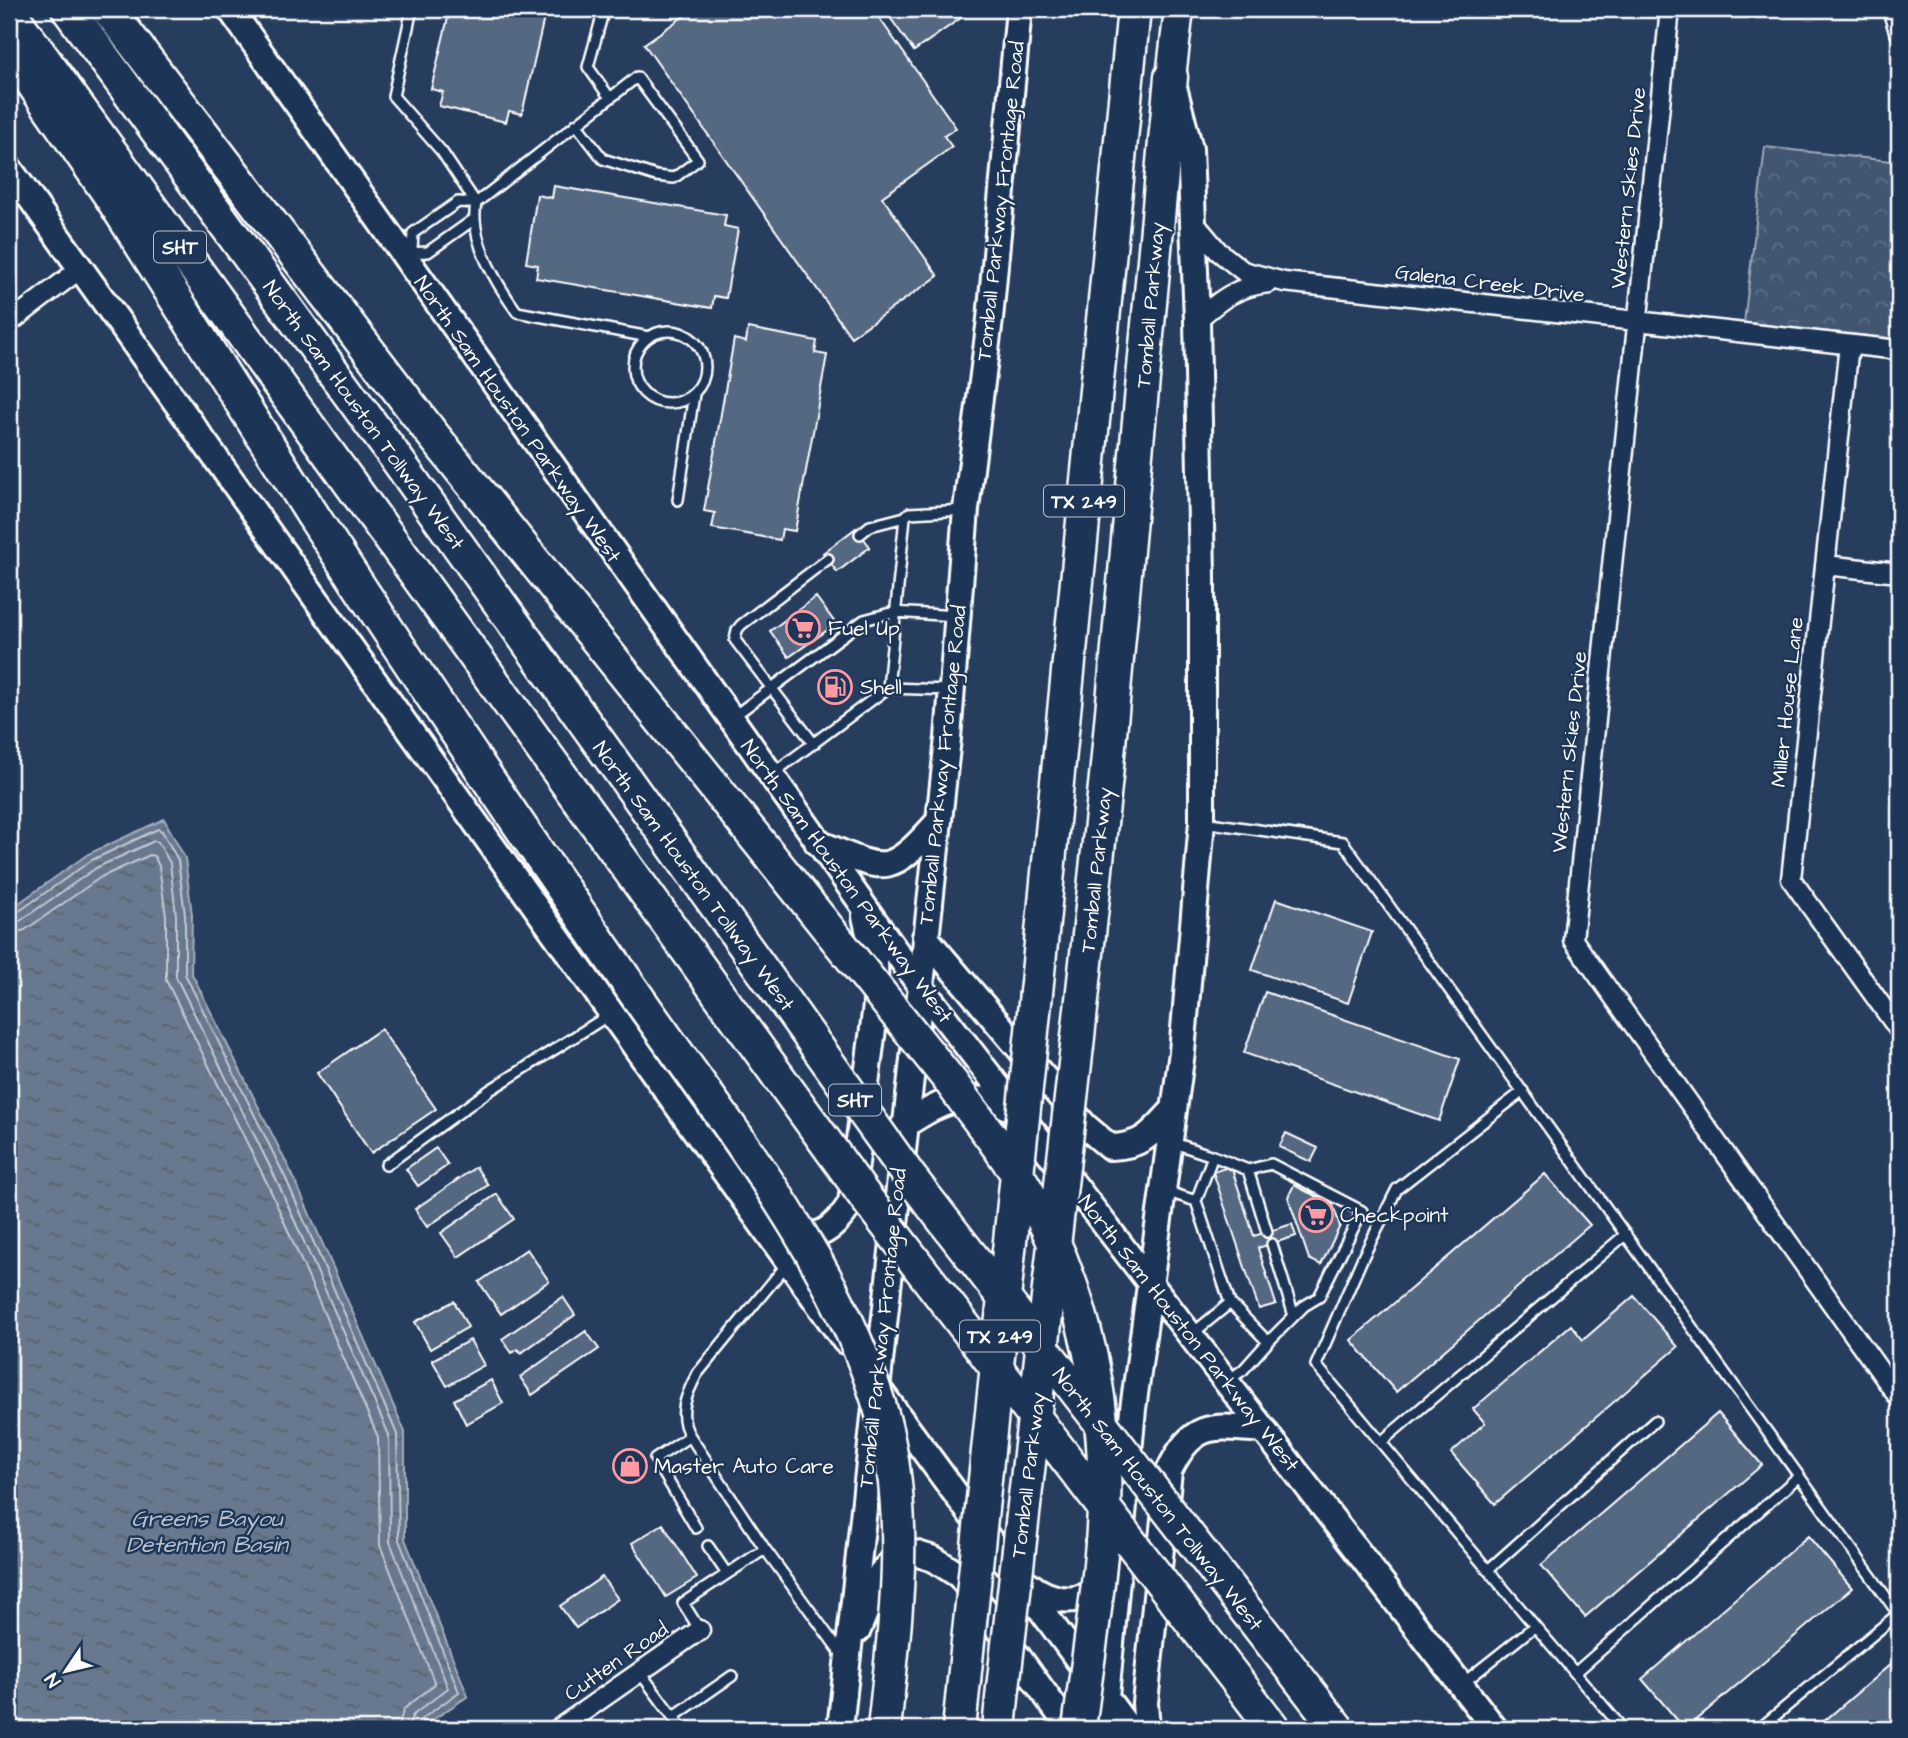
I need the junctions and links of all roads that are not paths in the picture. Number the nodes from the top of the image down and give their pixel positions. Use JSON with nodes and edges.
{"nodes":[{"id":1,"x":68,"y":9,"type":"edge"},
{"id":2,"x":108,"y":9,"type":"edge"},
{"id":3,"x":230,"y":9,"type":"edge"},
{"id":4,"x":412,"y":9,"type":"edge"},
{"id":5,"x":604,"y":9,"type":"edge"},
{"id":6,"x":1019,"y":9,"type":"edge"},
{"id":7,"x":1134,"y":9,"type":"edge"},
{"id":8,"x":1179,"y":9,"type":"edge"},
{"id":9,"x":1670,"y":9,"type":"edge"},
{"id":10,"x":1892,"y":9,"type":"edge"},
{"id":11,"x":9,"y":11,"type":"edge"},
{"id":12,"x":1899,"y":31,"type":"edge"},
{"id":13,"x":9,"y":49,"type":"edge"},
{"id":14,"x":1171,"y":77,"type":"junction"},
{"id":15,"x":610,"y":98,"type":"junction"},
{"id":16,"x":576,"y":124,"type":"junction"},
{"id":17,"x":9,"y":167,"type":"edge"},
{"id":18,"x":476,"y":203,"type":"junction"},
{"id":19,"x":473,"y":220,"type":"junction"},
{"id":20,"x":1192,"y":220,"type":"junction"},
{"id":21,"x":407,"y":253,"type":"junction"},
{"id":22,"x":80,"y":269,"type":"junction"},
{"id":23,"x":1284,"y":282,"type":"junction"},
{"id":24,"x":1196,"y":320,"type":"junction"},
{"id":25,"x":9,"y":323,"type":"edge"},
{"id":26,"x":1636,"y":323,"type":"junction"},
{"id":27,"x":649,"y":337,"type":"junction"},
{"id":28,"x":1849,"y":345,"type":"junction"},
{"id":29,"x":1899,"y":350,"type":"edge"},
{"id":30,"x":694,"y":394,"type":"junction"},
{"id":31,"x":678,"y":500,"type":"dead end"},
{"id":32,"x":966,"y":509,"type":"junction"},
{"id":33,"x":905,"y":517,"type":"junction"},
{"id":34,"x":860,"y":534,"type":"dead end"},
{"id":35,"x":828,"y":559,"type":"dead end"},
{"id":36,"x":1825,"y":565,"type":"junction"},
{"id":37,"x":1899,"y":573,"type":"edge"},
{"id":38,"x":894,"y":612,"type":"junction"},
{"id":39,"x":958,"y":616,"type":"junction"},
{"id":40,"x":771,"y":687,"type":"junction"},
{"id":41,"x":888,"y":688,"type":"junction"},
{"id":42,"x":952,"y":690,"type":"junction"},
{"id":43,"x":730,"y":719,"type":"junction"},
{"id":44,"x":814,"y":744,"type":"junction"},
{"id":45,"x":769,"y":775,"type":"junction"},
{"id":46,"x":938,"y":822,"type":"junction"},
{"id":47,"x":1202,"y":822,"type":"junction"},
{"id":48,"x":816,"y":842,"type":"junction"},
{"id":49,"x":862,"y":905,"type":"junction"},
{"id":50,"x":925,"y":937,"type":"junction"},
{"id":51,"x":922,"y":987,"type":"junction"},
{"id":52,"x":611,"y":1014,"type":"junction"},
{"id":53,"x":1899,"y":1030,"type":"edge"},
{"id":54,"x":1523,"y":1091,"type":"junction"},
{"id":55,"x":1174,"y":1109,"type":"junction"},
{"id":56,"x":1016,"y":1110,"type":"junction"},
{"id":57,"x":903,"y":1126,"type":"junction"},
{"id":58,"x":1171,"y":1142,"type":"junction"},
{"id":59,"x":1213,"y":1156,"type":"junction"},
{"id":60,"x":386,"y":1165,"type":"dead end"},
{"id":61,"x":1248,"y":1170,"type":"junction"},
{"id":62,"x":1165,"y":1191,"type":"junction"},
{"id":63,"x":1196,"y":1201,"type":"junction"},
{"id":64,"x":758,"y":1221,"type":"junction"},
{"id":65,"x":1267,"y":1232,"type":"dead end"},
{"id":66,"x":1626,"y":1234,"type":"junction"},
{"id":67,"x":1272,"y":1244,"type":"dead end"},
{"id":68,"x":788,"y":1262,"type":"junction"},
{"id":69,"x":1152,"y":1285,"type":"junction"},
{"id":70,"x":1230,"y":1303,"type":"junction"},
{"id":71,"x":1294,"y":1316,"type":"junction"},
{"id":72,"x":1191,"y":1335,"type":"junction"},
{"id":73,"x":1268,"y":1342,"type":"junction"},
{"id":74,"x":1226,"y":1382,"type":"junction"},
{"id":75,"x":876,"y":1385,"type":"junction"},
{"id":76,"x":1899,"y":1398,"type":"edge"},
{"id":77,"x":1655,"y":1421,"type":"dead end"},
{"id":78,"x":1264,"y":1430,"type":"junction"},
{"id":79,"x":690,"y":1436,"type":"junction"},
{"id":80,"x":1381,"y":1442,"type":"junction"},
{"id":81,"x":1799,"y":1476,"type":"junction"},
{"id":82,"x":696,"y":1528,"type":"dead end"},
{"id":83,"x":708,"y":1546,"type":"dead end"},
{"id":84,"x":1120,"y":1548,"type":"junction"},
{"id":85,"x":765,"y":1549,"type":"junction"},
{"id":86,"x":1010,"y":1569,"type":"junction"},
{"id":87,"x":1488,"y":1570,"type":"junction"},
{"id":88,"x":727,"y":1574,"type":"junction"},
{"id":89,"x":1899,"y":1614,"type":"edge"},
{"id":90,"x":1535,"y":1626,"type":"junction"},
{"id":91,"x":700,"y":1630,"type":"joint"},
{"id":92,"x":846,"y":1661,"type":"junction"},
{"id":93,"x":639,"y":1671,"type":"junction"},
{"id":94,"x":1575,"y":1674,"type":"junction"},
{"id":95,"x":732,"y":1676,"type":"dead end"},
{"id":96,"x":1461,"y":1685,"type":"junction"},
{"id":97,"x":1106,"y":1700,"type":"junction"},
{"id":98,"x":673,"y":1717,"type":"junction"},
{"id":99,"x":558,"y":1729,"type":"edge"},
{"id":100,"x":682,"y":1729,"type":"edge"},
{"id":101,"x":840,"y":1729,"type":"edge"},
{"id":102,"x":884,"y":1729,"type":"edge"},
{"id":103,"x":959,"y":1729,"type":"edge"},
{"id":104,"x":999,"y":1729,"type":"edge"},
{"id":105,"x":1066,"y":1729,"type":"edge"},
{"id":106,"x":1079,"y":1729,"type":"edge"},
{"id":107,"x":1103,"y":1729,"type":"edge"},
{"id":108,"x":1129,"y":1729,"type":"edge"},
{"id":109,"x":1147,"y":1729,"type":"edge"},
{"id":110,"x":1274,"y":1729,"type":"edge"},
{"id":111,"x":1338,"y":1729,"type":"edge"},
{"id":112,"x":1495,"y":1729,"type":"edge"},
{"id":113,"x":1623,"y":1729,"type":"edge"},
{"id":114,"x":1759,"y":1729,"type":"edge"}],
"edges":[{"from":1,"to":111,"type":"highway","name":"North Sam Houston Tollway West","number":"SHT","bridge":true},
{"from":2,"to":106,"type":"highway","bridge":true},
{"from":3,"to":21,"type":"main road","name":"North Sam Houston Parkway West"},
{"from":4,"to":18,"type":"lane"},
{"from":5,"to":15,"type":"lane"},
{"from":6,"to":32,"type":"main road","name":"Tomball Parkway Frontage Road"},
{"from":7,"to":103,"type":"highway","name":"Tomball Parkway","number":"TX 249","bridge":true},
{"from":8,"to":14,"type":"main road","name":"Tomball Parkway","number":"TX 249"},
{"from":9,"to":26,"type":"street","name":"Western Skies Drive"},
{"from":10,"to":12,"type":"street"},
{"from":11,"to":110,"type":"highway","number":"SHT","bridge":true},
{"from":13,"to":102,"type":"highway","bridge":true},
{"from":14,"to":20,"type":"main road"},
{"from":14,"to":104,"type":"highway","name":"Tomball Parkway","number":"TX 249","bridge":true},
{"from":15,"to":16,"type":"lane"},
{"from":15,"to":16,"type":"lane"},
{"from":16,"to":18,"type":"lane"},
{"from":17,"to":22,"type":"main road"},
{"from":18,"to":19,"type":"lane"},
{"from":18,"to":21,"type":"lane"},
{"from":19,"to":21,"type":"lane"},
{"from":19,"to":27,"type":"lane"},
{"from":20,"to":23,"type":"street","name":"Galena Creek Drive"},
{"from":20,"to":24,"type":"main road"},
{"from":21,"to":43,"type":"main road","name":"North Sam Houston Parkway West"},
{"from":22,"to":25,"type":"street"},
{"from":22,"to":52,"type":"main road"},
{"from":23,"to":24,"type":"street","name":"Galena Creek Drive"},
{"from":23,"to":26,"type":"street","name":"Galena Creek Drive"},
{"from":24,"to":47,"type":"main road"},
{"from":26,"to":28,"type":"street","name":"Galena Creek Drive"},
{"from":26,"to":76,"type":"street","name":"Western Skies Drive"},
{"from":27,"to":30,"type":"lane"},
{"from":27,"to":30,"type":"lane"},
{"from":28,"to":29,"type":"street","name":"Galena Creek Drive"},
{"from":28,"to":36,"type":"street","name":"Miller House Lane"},
{"from":30,"to":31,"type":"lane"},
{"from":32,"to":33,"type":"lane"},
{"from":32,"to":39,"type":"main road","name":"Tomball Parkway Frontage Road"},
{"from":33,"to":34,"type":"lane"},
{"from":33,"to":38,"type":"lane"},
{"from":35,"to":40,"type":"lane"},
{"from":36,"to":37,"type":"street"},
{"from":36,"to":53,"type":"street","name":"Miller House Lane"},
{"from":38,"to":39,"type":"lane"},
{"from":38,"to":40,"type":"lane"},
{"from":38,"to":41,"type":"lane"},
{"from":39,"to":42,"type":"main road","name":"Tomball Parkway Frontage Road"},
{"from":40,"to":43,"type":"lane"},
{"from":40,"to":44,"type":"lane"},
{"from":41,"to":42,"type":"lane"},
{"from":41,"to":44,"type":"lane"},
{"from":42,"to":46,"type":"main road","name":"Tomball Parkway Frontage Road"},
{"from":43,"to":45,"type":"main road","name":"North Sam Houston Parkway West"},
{"from":44,"to":45,"type":"lane"},
{"from":45,"to":48,"type":"main road","name":"North Sam Houston Parkway West"},
{"from":46,"to":48,"type":"main road"},
{"from":46,"to":50,"type":"main road","name":"Tomball Parkway Frontage Road"},
{"from":47,"to":54,"type":"lane"},
{"from":47,"to":55,"type":"main road"},
{"from":48,"to":49,"type":"main road","name":"North Sam Houston Parkway West"},
{"from":49,"to":51,"type":"main road","name":"North Sam Houston Parkway West"},
{"from":49,"to":64,"type":"main road"},
{"from":50,"to":51,"type":"main road","name":"Tomball Parkway Frontage Road"},
{"from":50,"to":55,"type":"main road"},
{"from":51,"to":56,"type":"main road","name":"North Sam Houston Parkway West"},
{"from":51,"to":57,"type":"main road","name":"Tomball Parkway Frontage Road"},
{"from":52,"to":60,"type":"lane"},
{"from":52,"to":64,"type":"main road"},
{"from":54,"to":66,"type":"lane"},
{"from":54,"to":80,"type":"lane"},
{"from":55,"to":58,"type":"main road"},
{"from":56,"to":57,"type":"main road"},
{"from":56,"to":69,"type":"main road","name":"North Sam Houston Parkway West"},
{"from":57,"to":75,"type":"main road","name":"Tomball Parkway Frontage Road"},
{"from":58,"to":59,"type":"lane"},
{"from":58,"to":62,"type":"main road"},
{"from":59,"to":61,"type":"lane"},
{"from":59,"to":63,"type":"lane"},
{"from":61,"to":65,"type":"lane"},
{"from":61,"to":71,"type":"lane"},
{"from":62,"to":63,"type":"lane"},
{"from":62,"to":69,"type":"main road"},
{"from":63,"to":70,"type":"lane"},
{"from":64,"to":68,"type":"main road"},
{"from":66,"to":80,"type":"lane"},
{"from":66,"to":81,"type":"lane"},
{"from":67,"to":71,"type":"lane"},
{"from":68,"to":75,"type":"main road"},
{"from":68,"to":79,"type":"lane"},
{"from":69,"to":72,"type":"main road","name":"North Sam Houston Parkway West"},
{"from":69,"to":84,"type":"main road"},
{"from":70,"to":72,"type":"lane"},
{"from":70,"to":73,"type":"lane"},
{"from":71,"to":73,"type":"lane"},
{"from":72,"to":74,"type":"main road","name":"North Sam Houston Parkway West"},
{"from":73,"to":74,"type":"lane"},
{"from":74,"to":78,"type":"main road","name":"North Sam Houston Parkway West"},
{"from":75,"to":86,"type":"main road"},
{"from":75,"to":92,"type":"main road","name":"Tomball Parkway Frontage Road"},
{"from":77,"to":87,"type":"lane"},
{"from":78,"to":96,"type":"main road","name":"North Sam Houston Parkway West"},
{"from":78,"to":109,"type":"main road"},
{"from":79,"to":82,"type":"lane"},
{"from":79,"to":85,"type":"lane"},
{"from":80,"to":87,"type":"lane"},
{"from":81,"to":89,"type":"lane"},
{"from":81,"to":94,"type":"lane"},
{"from":83,"to":88,"type":"lane"},
{"from":84,"to":86,"type":"main road"},
{"from":84,"to":97,"type":"main road"},
{"from":85,"to":88,"type":"lane"},
{"from":85,"to":92,"type":"lane"},
{"from":86,"to":97,"type":"main road"},
{"from":87,"to":90,"type":"lane"},
{"from":88,"to":91,"type":"lane"},
{"from":89,"to":114,"type":"lane"},
{"from":90,"to":94,"type":"lane"},
{"from":90,"to":96,"type":"lane"},
{"from":91,"to":93,"type":"street","name":"Cutten Road"},
{"from":92,"to":101,"type":"main road","name":"Tomball Parkway Frontage Road"},
{"from":92,"to":105,"type":"main road"},
{"from":93,"to":98,"type":"lane"},
{"from":93,"to":99,"type":"street","name":"Cutten Road"},
{"from":94,"to":113,"type":"lane"},
{"from":95,"to":98,"type":"lane"},
{"from":96,"to":112,"type":"main road","name":"North Sam Houston Parkway West"},
{"from":97,"to":107,"type":"main road"},
{"from":97,"to":108,"type":"main road"},
{"from":98,"to":100,"type":"lane"}]}
